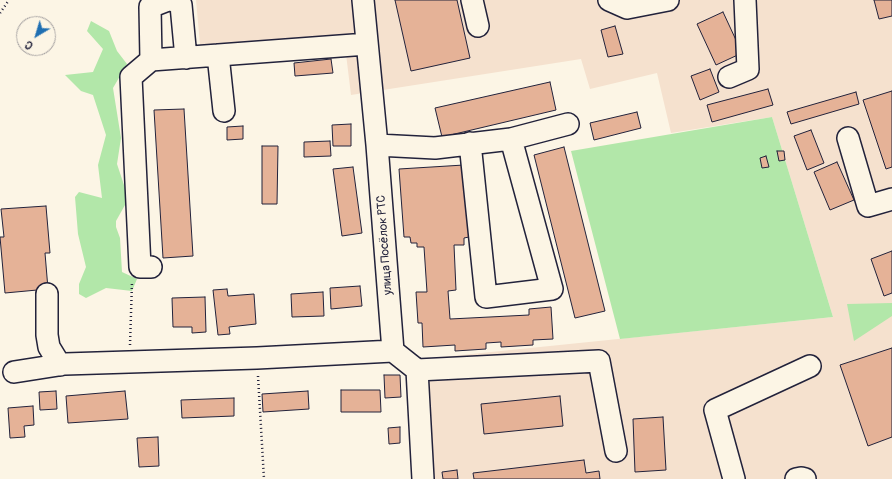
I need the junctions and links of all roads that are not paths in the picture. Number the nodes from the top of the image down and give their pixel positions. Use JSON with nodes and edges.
{"nodes":[{"id":1,"x":168,"y":0,"type":"edge"},
{"id":2,"x":173,"y":0,"type":"edge"},
{"id":3,"x":363,"y":0,"type":"edge"},
{"id":4,"x":472,"y":0,"type":"edge"},
{"id":5,"x":609,"y":0,"type":"edge"},
{"id":6,"x":668,"y":0,"type":"edge"},
{"id":7,"x":745,"y":0,"type":"edge"},
{"id":8,"x":478,"y":26,"type":"dead end"},
{"id":9,"x":367,"y":44,"type":"junction"},
{"id":10,"x":218,"y":55,"type":"junction"},
{"id":11,"x":186,"y":58,"type":"junction"},
{"id":12,"x":151,"y":60,"type":"junction"},
{"id":13,"x":729,"y":77,"type":"dead end"},
{"id":14,"x":224,"y":111,"type":"dead end"},
{"id":15,"x":568,"y":124,"type":"dead end"},
{"id":16,"x":848,"y":138,"type":"dead end"},
{"id":17,"x":511,"y":139,"type":"junction"},
{"id":18,"x":470,"y":144,"type":"junction"},
{"id":19,"x":377,"y":145,"type":"junction"},
{"id":20,"x":892,"y":200,"type":"edge"},
{"id":21,"x":145,"y":267,"type":"road end"},
{"id":22,"x":47,"y":294,"type":"dead end"},
{"id":23,"x":393,"y":351,"type":"junction"},
{"id":24,"x":60,"y":365,"type":"junction"},
{"id":25,"x":810,"y":366,"type":"dead end"},
{"id":26,"x":417,"y":370,"type":"junction"},
{"id":27,"x":14,"y":372,"type":"dead end"},
{"id":28,"x":616,"y":451,"type":"dead end"},
{"id":29,"x":423,"y":479,"type":"edge"},
{"id":30,"x":734,"y":479,"type":"edge"}],
"edges":[{"from":1,"to":12,"type":"street"},
{"from":2,"to":11,"type":"street"},
{"from":3,"to":9,"type":"street","name":"улица Посёлок РТС"},
{"from":4,"to":8,"type":"street"},
{"from":5,"to":6,"type":"street"},
{"from":7,"to":13,"type":"street"},
{"from":9,"to":10,"type":"street"},
{"from":9,"to":19,"type":"street","name":"улица Посёлок РТС"},
{"from":10,"to":11,"type":"street"},
{"from":10,"to":14,"type":"street"},
{"from":11,"to":12,"type":"street"},
{"from":12,"to":21,"type":"street"},
{"from":15,"to":17,"type":"street"},
{"from":16,"to":20,"type":"street"},
{"from":17,"to":18,"type":"street"},
{"from":17,"to":18,"type":"street"},
{"from":18,"to":19,"type":"street"},
{"from":19,"to":23,"type":"street","name":"улица Посёлок РТС"},
{"from":22,"to":24,"type":"street"},
{"from":23,"to":24,"type":"street"},
{"from":23,"to":26,"type":"street"},
{"from":24,"to":27,"type":"street"},
{"from":25,"to":30,"type":"street"},
{"from":26,"to":28,"type":"street"},
{"from":26,"to":29,"type":"street"}]}
